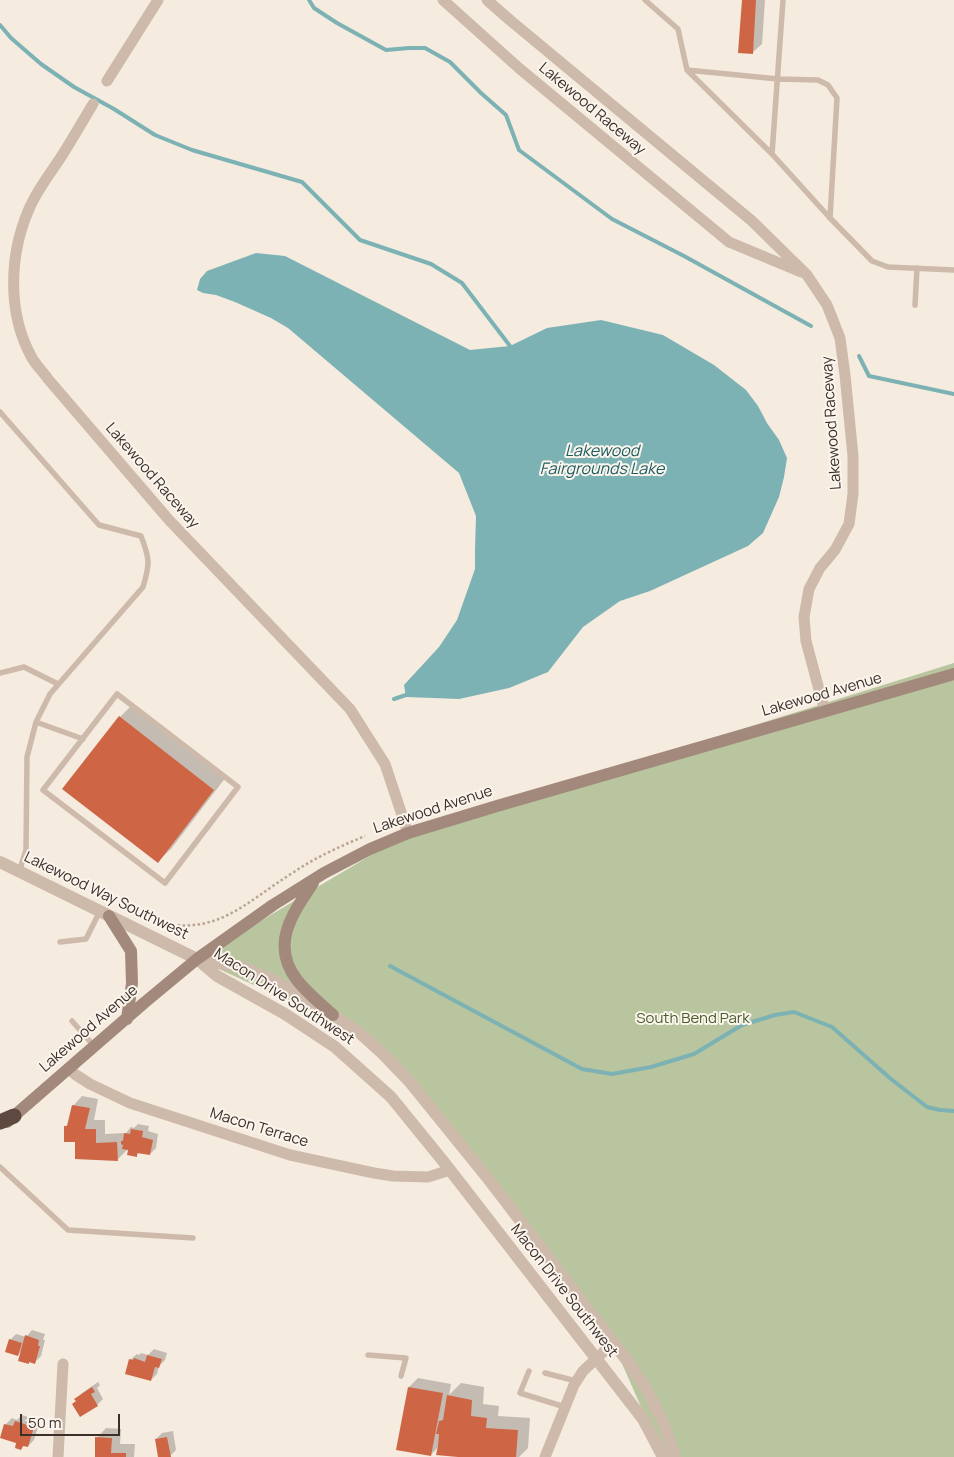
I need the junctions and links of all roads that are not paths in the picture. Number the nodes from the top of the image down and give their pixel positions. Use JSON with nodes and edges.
{"nodes":[{"id":1,"x":158,"y":0,"type":"edge"},
{"id":2,"x":443,"y":0,"type":"edge"},
{"id":3,"x":487,"y":0,"type":"edge"},
{"id":4,"x":645,"y":0,"type":"edge"},
{"id":5,"x":783,"y":0,"type":"edge"},
{"id":6,"x":687,"y":70,"type":"junction"},
{"id":7,"x":778,"y":78,"type":"junction"},
{"id":8,"x":107,"y":81,"type":"dead end"},
{"id":9,"x":93,"y":104,"type":"dead end"},
{"id":10,"x":772,"y":154,"type":"junction"},
{"id":11,"x":830,"y":218,"type":"junction"},
{"id":12,"x":917,"y":268,"type":"junction"},
{"id":13,"x":954,"y":270,"type":"edge"},
{"id":14,"x":807,"y":275,"type":"junction"},
{"id":15,"x":916,"y":305,"type":"dead end"},
{"id":16,"x":0,"y":412,"type":"edge"},
{"id":17,"x":0,"y":673,"type":"edge"},
{"id":18,"x":954,"y":674,"type":"edge"},
{"id":19,"x":58,"y":684,"type":"junction"},
{"id":20,"x":825,"y":712,"type":"junction"},
{"id":21,"x":36,"y":722,"type":"junction"},
{"id":22,"x":83,"y":738,"type":"junction"},
{"id":23,"x":408,"y":833,"type":"junction"},
{"id":24,"x":0,"y":862,"type":"edge"},
{"id":25,"x":19,"y":872,"type":"junction"},
{"id":26,"x":316,"y":878,"type":"junction"},
{"id":27,"x":104,"y":913,"type":"junction"},
{"id":28,"x":60,"y":942,"type":"dead end"},
{"id":29,"x":197,"y":959,"type":"junction"},
{"id":30,"x":333,"y":1015,"type":"junction"},
{"id":31,"x":127,"y":1018,"type":"junction"},
{"id":32,"x":72,"y":1021,"type":"dead end"},
{"id":33,"x":95,"y":1047,"type":"junction"},
{"id":34,"x":70,"y":1069,"type":"junction"},
{"id":35,"x":14,"y":1116,"type":"junction"},
{"id":36,"x":0,"y":1122,"type":"edge"},
{"id":37,"x":0,"y":1129,"type":"edge"},
{"id":38,"x":0,"y":1167,"type":"edge"},
{"id":39,"x":450,"y":1170,"type":"junction"},
{"id":40,"x":194,"y":1238,"type":"dead end"},
{"id":41,"x":613,"y":1343,"type":"junction"},
{"id":42,"x":368,"y":1355,"type":"dead end"},
{"id":43,"x":596,"y":1358,"type":"junction"},
{"id":44,"x":63,"y":1364,"type":"dead end"},
{"id":45,"x":529,"y":1371,"type":"dead end"},
{"id":46,"x":545,"y":1373,"type":"dead end"},
{"id":47,"x":401,"y":1376,"type":"dead end"},
{"id":48,"x":576,"y":1381,"type":"junction"},
{"id":49,"x":566,"y":1407,"type":"junction"},
{"id":50,"x":58,"y":1457,"type":"edge"},
{"id":51,"x":545,"y":1457,"type":"edge"},
{"id":52,"x":663,"y":1457,"type":"edge"},
{"id":53,"x":675,"y":1457,"type":"edge"}],
"edges":[{"from":1,"to":8,"type":"street"},
{"from":2,"to":14,"type":"street","name":"Lakewood Raceway"},
{"from":3,"to":14,"type":"street","name":"Lakewood Raceway"},
{"from":4,"to":6,"type":"lane"},
{"from":5,"to":7,"type":"lane"},
{"from":6,"to":7,"type":"lane"},
{"from":6,"to":10,"type":"lane"},
{"from":7,"to":10,"type":"lane"},
{"from":7,"to":11,"type":"lane"},
{"from":9,"to":23,"type":"street","name":"Lakewood Raceway"},
{"from":10,"to":11,"type":"lane"},
{"from":11,"to":12,"type":"lane"},
{"from":12,"to":13,"type":"lane"},
{"from":12,"to":15,"type":"lane"},
{"from":14,"to":20,"type":"street","name":"Lakewood Raceway"},
{"from":16,"to":19,"type":"lane"},
{"from":17,"to":19,"type":"lane"},
{"from":18,"to":20,"type":"main road","name":"Lakewood Avenue"},
{"from":19,"to":21,"type":"lane"},
{"from":20,"to":23,"type":"main road","name":"Lakewood Avenue"},
{"from":21,"to":22,"type":"lane"},
{"from":21,"to":25,"type":"lane"},
{"from":22,"to":22,"type":"lane"},
{"from":23,"to":26,"type":"main road","name":"Lakewood Avenue"},
{"from":24,"to":25,"type":"street","name":"Lakewood Way Southwest"},
{"from":25,"to":27,"type":"street","name":"Lakewood Way Southwest"},
{"from":26,"to":29,"type":"main road","name":"Lakewood Avenue"},
{"from":26,"to":30,"type":"main road"},
{"from":27,"to":28,"type":"lane"},
{"from":27,"to":29,"type":"street","name":"Lakewood Way Southwest"},
{"from":27,"to":31,"type":"main road"},
{"from":29,"to":30,"type":"street","name":"Macon Drive Southwest"},
{"from":29,"to":31,"type":"main road","name":"Lakewood Avenue"},
{"from":29,"to":39,"type":"street","name":"Macon Drive Southwest"},
{"from":30,"to":41,"type":"street","name":"Macon Drive Southwest"},
{"from":31,"to":33,"type":"main road","name":"Lakewood Avenue"},
{"from":32,"to":33,"type":"lane"},
{"from":33,"to":34,"type":"main road","name":"Lakewood Avenue"},
{"from":34,"to":35,"type":"main road","name":"Lakewood Avenue"},
{"from":34,"to":39,"type":"street","name":"Macon Terrace"},
{"from":35,"to":36,"type":"highway"},
{"from":35,"to":37,"type":"main road","name":"Lakewood Avenue"},
{"from":38,"to":40,"type":"lane"},
{"from":39,"to":43,"type":"street","name":"Macon Drive Southwest"},
{"from":41,"to":43,"type":"street"},
{"from":41,"to":53,"type":"street","name":"Macon Drive Southwest"},
{"from":42,"to":47,"type":"lane"},
{"from":43,"to":48,"type":"street"},
{"from":43,"to":52,"type":"street","name":"Macon Drive Southwest"},
{"from":44,"to":50,"type":"street"},
{"from":45,"to":49,"type":"lane"},
{"from":46,"to":48,"type":"lane"},
{"from":48,"to":49,"type":"street"},
{"from":49,"to":51,"type":"street"}]}
